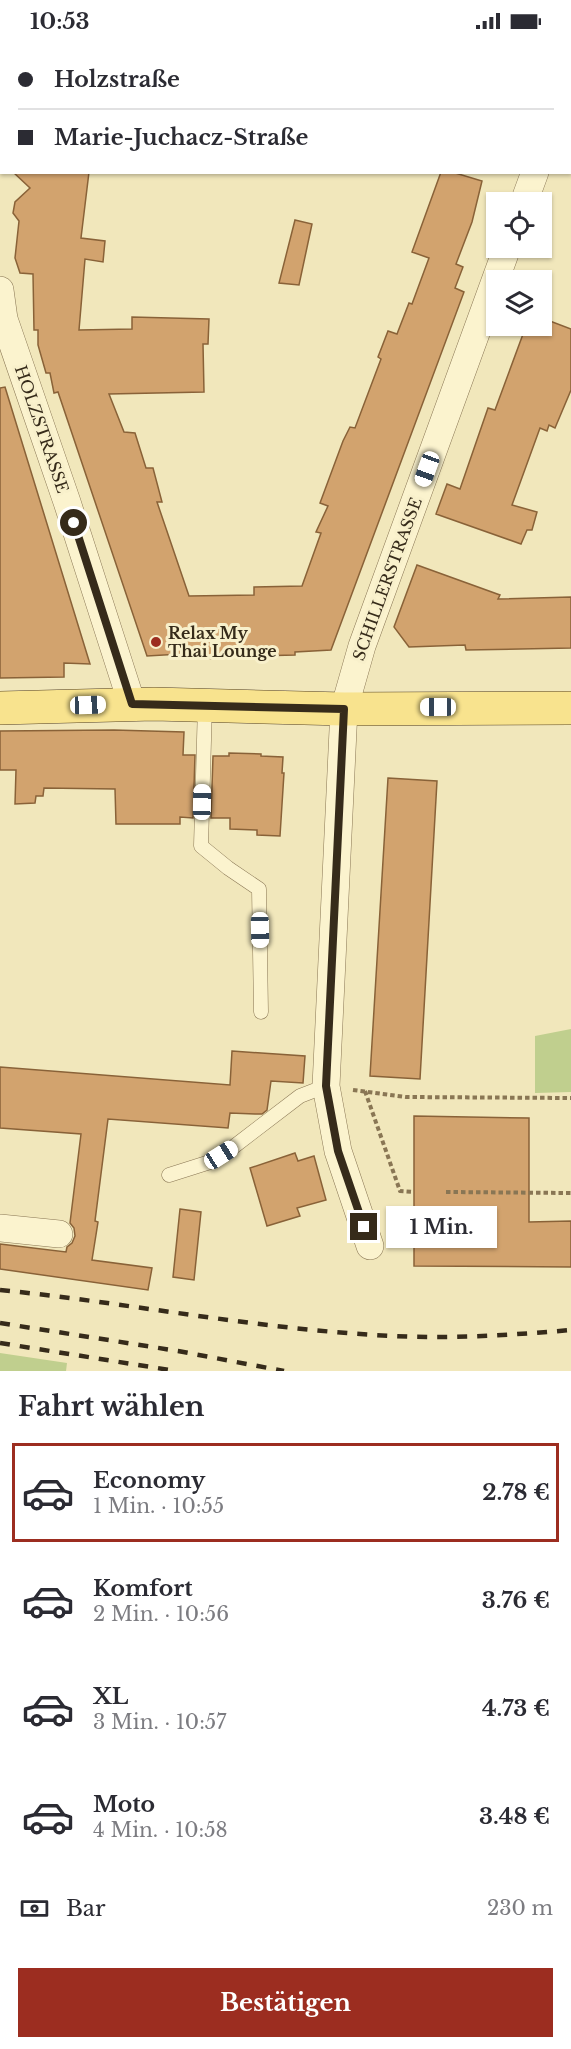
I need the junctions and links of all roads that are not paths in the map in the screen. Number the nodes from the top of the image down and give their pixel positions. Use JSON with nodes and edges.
{"nodes":[{"id":1,"x":534,"y":174,"type":"edge"},
{"id":2,"x":528,"y":192,"type":"edge"},
{"id":3,"x":503,"y":258,"type":"edge"},
{"id":4,"x":0,"y":290,"type":"edge"},
{"id":5,"x":132,"y":704,"type":"junction"},
{"id":6,"x":205,"y":705,"type":"junction"},
{"id":7,"x":0,"y":708,"type":"edge"},
{"id":8,"x":571,"y":708,"type":"edge"},
{"id":9,"x":344,"y":709,"type":"junction"},
{"id":10,"x":261,"y":1012,"type":"dead end"},
{"id":11,"x":326,"y":1086,"type":"junction"},
{"id":12,"x":169,"y":1175,"type":"dead end"},
{"id":13,"x":0,"y":1228,"type":"edge"},
{"id":14,"x":59,"y":1234,"type":"dead end"},
{"id":15,"x":370,"y":1246,"type":"dead end"}],
"edges":[{"from":1,"to":2,"type":"street"},
{"from":3,"to":9,"type":"street","name":"SCHILLERSTRASSE"},
{"from":4,"to":5,"type":"street","name":"HOLZSTRASSE"},
{"from":5,"to":6,"type":"main road"},
{"from":5,"to":7,"type":"main road"},
{"from":6,"to":9,"type":"main road"},
{"from":6,"to":10,"type":"lane"},
{"from":8,"to":9,"type":"main road"},
{"from":9,"to":11,"type":"street","name":"SCHILLERSTRASSE"},
{"from":11,"to":12,"type":"lane"},
{"from":11,"to":15,"type":"street","name":"SCHILLERSTRASSE"},
{"from":13,"to":14,"type":"street"}]}
